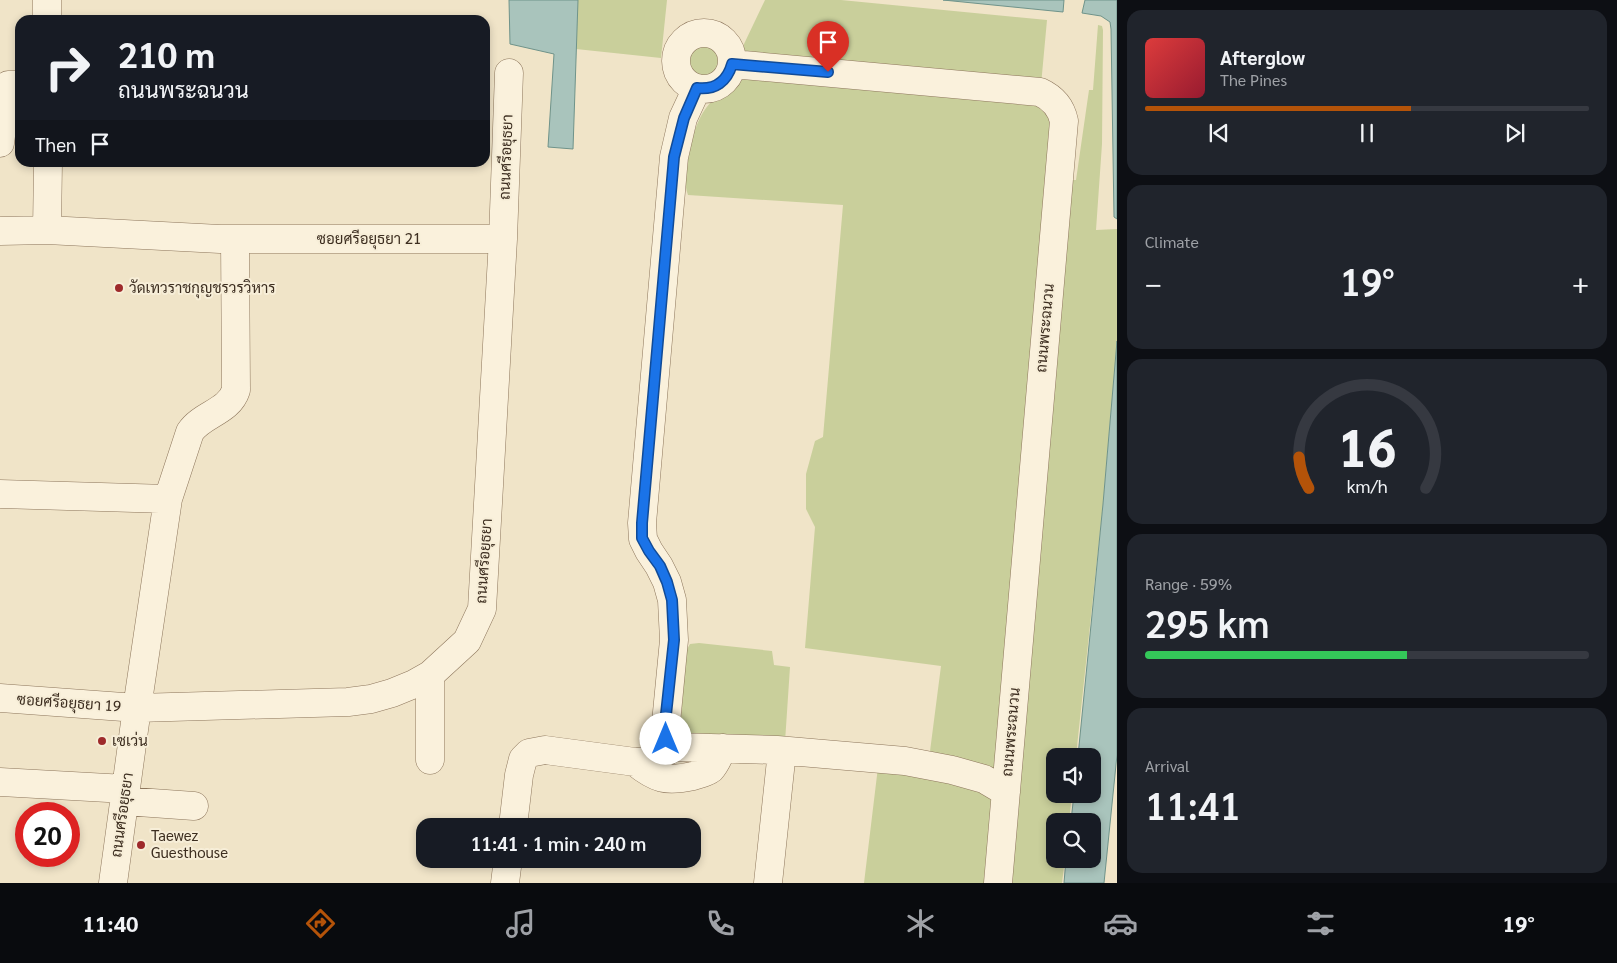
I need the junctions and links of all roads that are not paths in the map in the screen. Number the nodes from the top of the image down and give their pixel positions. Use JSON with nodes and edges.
{"nodes":[{"id":1,"x":47,"y":0,"type":"edge"},
{"id":2,"x":47,"y":15,"type":"edge"},
{"id":3,"x":732,"y":64,"type":"junction"},
{"id":4,"x":509,"y":73,"type":"dead end"},
{"id":5,"x":15,"y":85,"type":"edge"},
{"id":6,"x":697,"y":88,"type":"junction"},
{"id":7,"x":0,"y":144,"type":"edge"},
{"id":8,"x":48,"y":167,"type":"edge"},
{"id":9,"x":47,"y":230,"type":"junction"},
{"id":10,"x":0,"y":231,"type":"edge"},
{"id":11,"x":235,"y":239,"type":"junction"},
{"id":12,"x":503,"y":239,"type":"junction"},
{"id":13,"x":0,"y":494,"type":"edge"},
{"id":14,"x":168,"y":499,"type":"junction"},
{"id":15,"x":430,"y":675,"type":"junction"},
{"id":16,"x":0,"y":698,"type":"edge"},
{"id":17,"x":137,"y":708,"type":"junction"},
{"id":18,"x":674,"y":747,"type":"junction"},
{"id":19,"x":723,"y":748,"type":"junction"},
{"id":20,"x":782,"y":751,"type":"junction"},
{"id":21,"x":430,"y":760,"type":"dead end"},
{"id":22,"x":635,"y":762,"type":"junction"},
{"id":23,"x":0,"y":782,"type":"edge"},
{"id":24,"x":1006,"y":792,"type":"junction"},
{"id":25,"x":125,"y":795,"type":"junction"},
{"id":26,"x":194,"y":806,"type":"dead end"},
{"id":27,"x":514,"y":818,"type":"edge"},
{"id":28,"x":507,"y":868,"type":"edge"},
{"id":29,"x":113,"y":883,"type":"edge"},
{"id":30,"x":505,"y":883,"type":"edge"},
{"id":31,"x":768,"y":883,"type":"edge"},
{"id":32,"x":998,"y":883,"type":"edge"}],
"edges":[{"from":1,"to":2,"type":"street"},
{"from":3,"to":6,"type":"street"},
{"from":3,"to":6,"type":"street"},
{"from":3,"to":24,"type":"street","name":"ถนนพระฉนวน"},
{"from":4,"to":12,"type":"street","name":"ถนนศรีอยุธยา"},
{"from":5,"to":7,"type":"street"},
{"from":6,"to":18,"type":"street"},
{"from":8,"to":9,"type":"street"},
{"from":9,"to":10,"type":"street","name":"ซอยศรีอยุธยา 21"},
{"from":9,"to":11,"type":"street","name":"ซอยศรีอยุธยา 21"},
{"from":11,"to":12,"type":"street","name":"ซอยศรีอยุธยา 21"},
{"from":11,"to":14,"type":"street"},
{"from":12,"to":15,"type":"street","name":"ถนนศรีอยุธยา"},
{"from":13,"to":14,"type":"street"},
{"from":14,"to":17,"type":"street"},
{"from":15,"to":17,"type":"street","name":"ถนนศรีอยุธยา"},
{"from":15,"to":21,"type":"street"},
{"from":16,"to":17,"type":"street","name":"ซอยศรีอยุธยา 19"},
{"from":17,"to":25,"type":"street","name":"ถนนศรีอยุธยา"},
{"from":18,"to":19,"type":"street"},
{"from":18,"to":22,"type":"street"},
{"from":19,"to":20,"type":"street"},
{"from":19,"to":22,"type":"street"},
{"from":20,"to":24,"type":"street"},
{"from":20,"to":31,"type":"street"},
{"from":22,"to":27,"type":"street"},
{"from":23,"to":25,"type":"street"},
{"from":24,"to":32,"type":"street","name":"ถนนพระฉนวน"},
{"from":25,"to":26,"type":"street"},
{"from":25,"to":29,"type":"street","name":"ถนนศรีอยุธยา"},
{"from":28,"to":30,"type":"street"}]}
